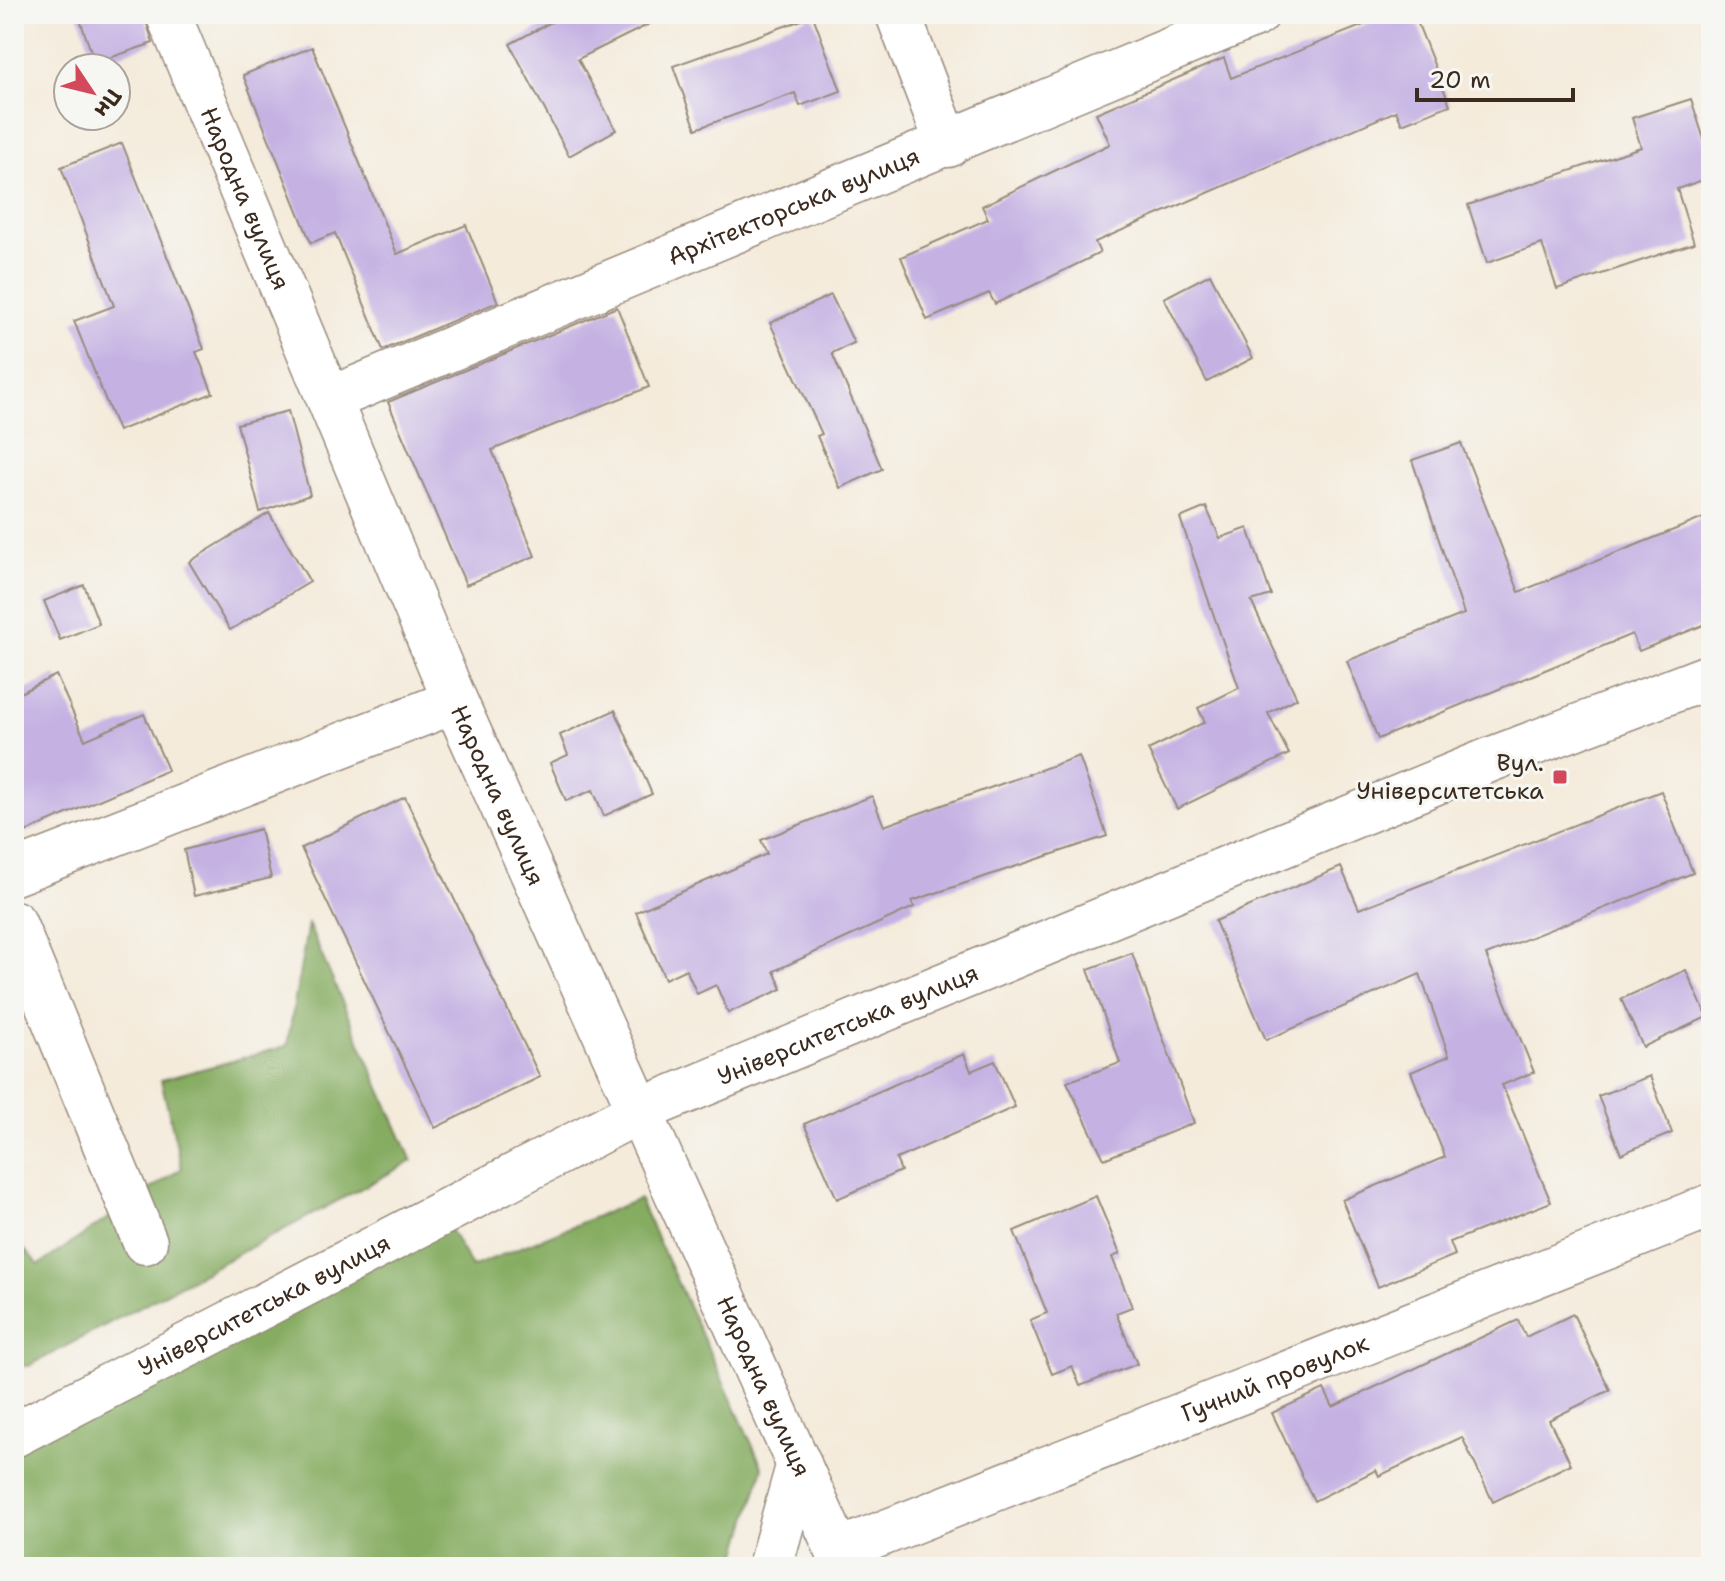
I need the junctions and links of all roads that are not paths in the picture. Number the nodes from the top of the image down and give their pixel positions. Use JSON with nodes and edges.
{"nodes":[{"id":1,"x":168,"y":14,"type":"edge"},
{"id":2,"x":898,"y":14,"type":"edge"},
{"id":3,"x":1257,"y":14,"type":"edge"},
{"id":4,"x":948,"y":145,"type":"junction"},
{"id":5,"x":330,"y":399,"type":"junction"},
{"id":6,"x":1711,"y":676,"type":"edge"},
{"id":7,"x":455,"y":701,"type":"junction"},
{"id":8,"x":14,"y":873,"type":"edge"},
{"id":9,"x":14,"y":923,"type":"edge"},
{"id":10,"x":641,"y":1110,"type":"junction"},
{"id":11,"x":1711,"y":1206,"type":"edge"},
{"id":12,"x":145,"y":1242,"type":"dead end"},
{"id":13,"x":14,"y":1435,"type":"edge"},
{"id":14,"x":799,"y":1463,"type":"junction"},
{"id":15,"x":842,"y":1559,"type":"edge"},
{"id":16,"x":770,"y":1567,"type":"edge"}],
"edges":[{"from":1,"to":5,"type":"street","name":"Народна вулиця"},
{"from":2,"to":4,"type":"street"},
{"from":3,"to":4,"type":"street","name":"Архітекторська вулиця"},
{"from":4,"to":5,"type":"street","name":"Архітекторська вулиця"},
{"from":5,"to":7,"type":"street","name":"Народна вулиця"},
{"from":6,"to":10,"type":"street","name":"Університетська вулиця"},
{"from":7,"to":8,"type":"street"},
{"from":7,"to":10,"type":"street","name":"Народна вулиця"},
{"from":9,"to":12,"type":"street"},
{"from":10,"to":13,"type":"street","name":"Університетська вулиця"},
{"from":10,"to":14,"type":"street","name":"Народна вулиця"},
{"from":11,"to":15,"type":"street","name":"Гучний провулок"},
{"from":14,"to":15,"type":"street","name":"Народна вулиця"},
{"from":14,"to":16,"type":"street"}]}
